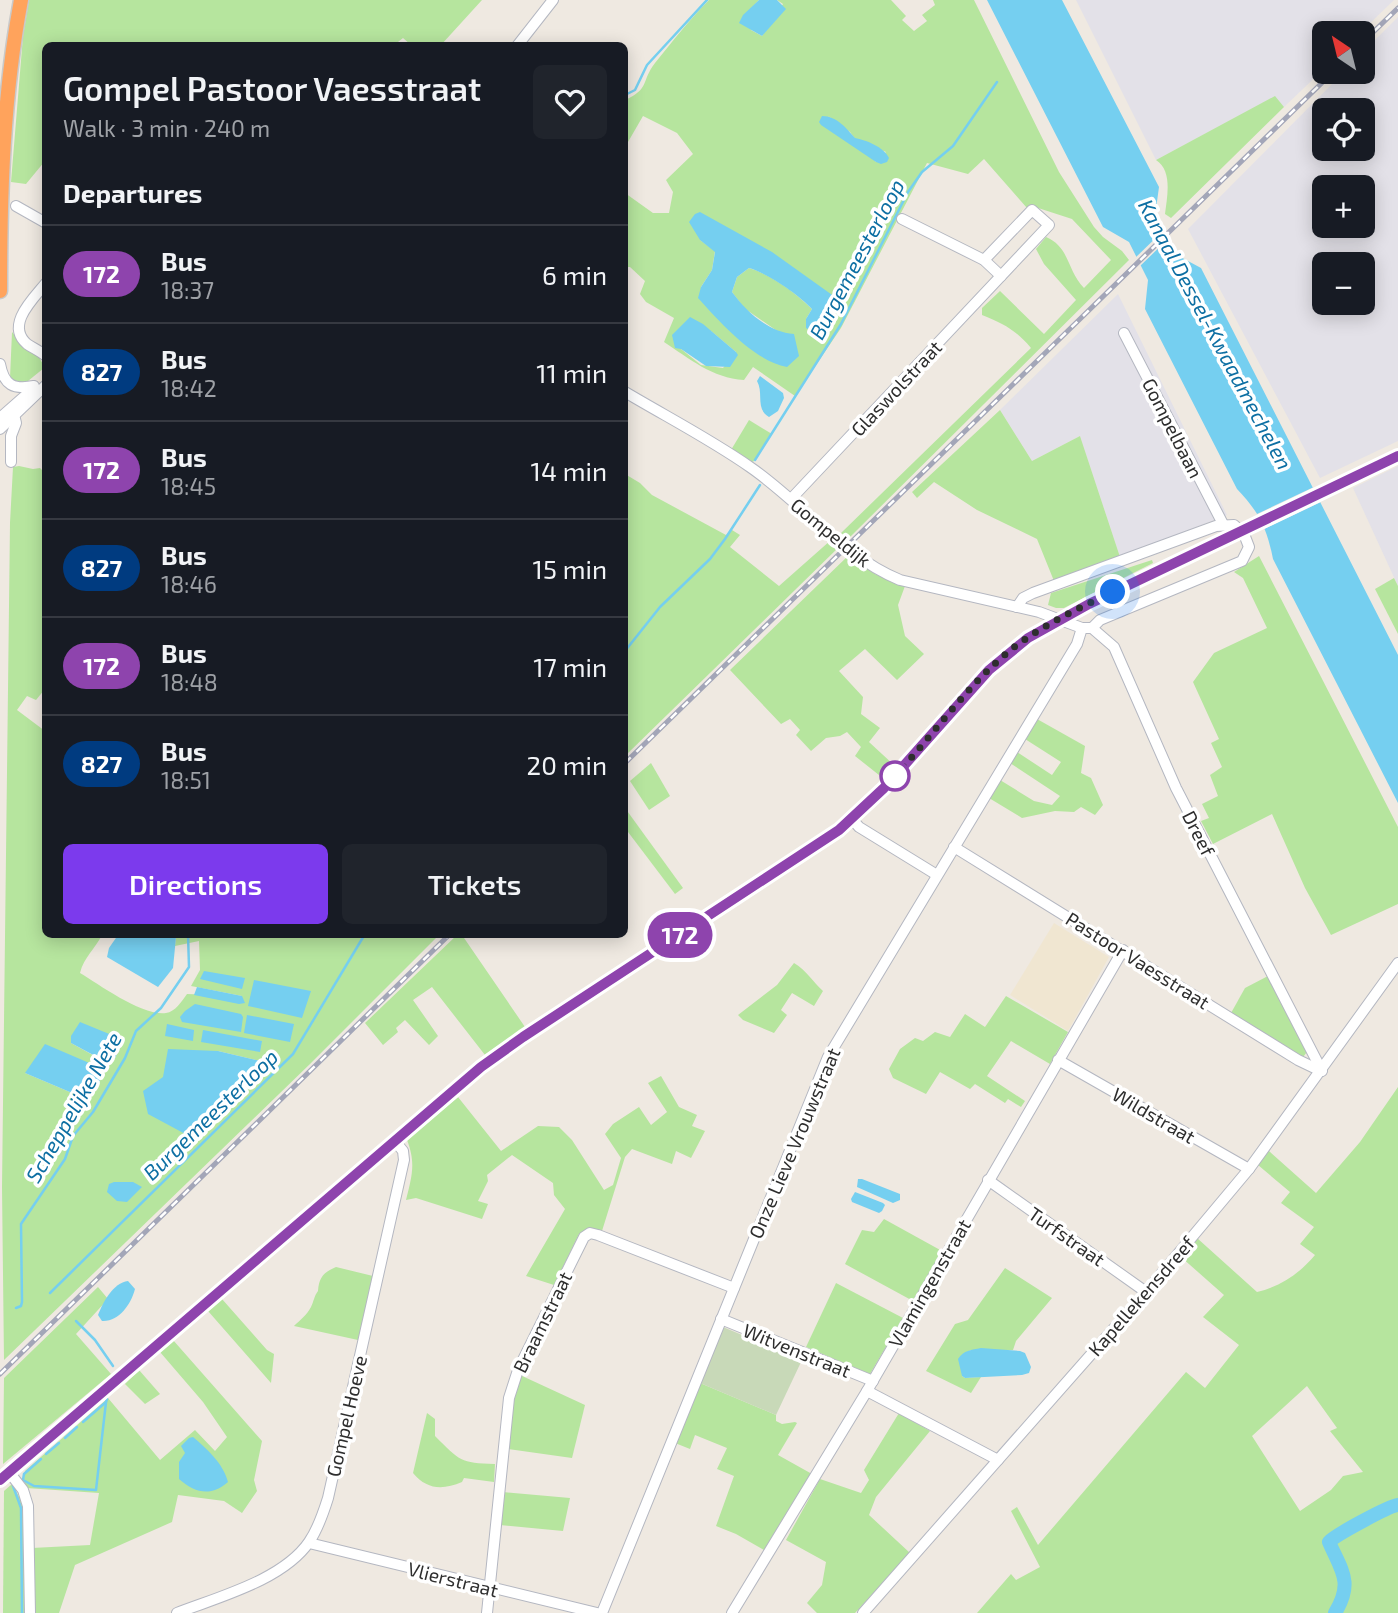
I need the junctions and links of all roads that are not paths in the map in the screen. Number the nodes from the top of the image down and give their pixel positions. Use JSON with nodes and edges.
{"nodes":[{"id":1,"x":21,"y":0,"type":"edge"},
{"id":2,"x":553,"y":0,"type":"edge"},
{"id":3,"x":520,"y":42,"type":"edge"},
{"id":4,"x":16,"y":206,"type":"dead end"},
{"id":5,"x":902,"y":219,"type":"dead end"},
{"id":6,"x":42,"y":221,"type":"edge"},
{"id":7,"x":984,"y":260,"type":"junction"},
{"id":8,"x":1001,"y":276,"type":"junction"},
{"id":9,"x":42,"y":288,"type":"edge"},
{"id":10,"x":0,"y":290,"type":"edge"},
{"id":11,"x":1124,"y":333,"type":"dead end"},
{"id":12,"x":42,"y":353,"type":"edge"},
{"id":13,"x":0,"y":364,"type":"edge"},
{"id":14,"x":42,"y":383,"type":"edge"},
{"id":15,"x":42,"y":384,"type":"edge"},
{"id":16,"x":42,"y":384,"type":"edge"},
{"id":17,"x":628,"y":394,"type":"edge"},
{"id":18,"x":15,"y":415,"type":"junction"},
{"id":19,"x":0,"y":418,"type":"edge"},
{"id":20,"x":0,"y":429,"type":"edge"},
{"id":21,"x":1398,"y":456,"type":"edge"},
{"id":22,"x":11,"y":462,"type":"dead end"},
{"id":23,"x":791,"y":499,"type":"junction"},
{"id":24,"x":1223,"y":524,"type":"junction"},
{"id":25,"x":1017,"y":607,"type":"junction"},
{"id":26,"x":1059,"y":620,"type":"junction"},
{"id":27,"x":1087,"y":628,"type":"junction"},
{"id":28,"x":852,"y":819,"type":"junction"},
{"id":29,"x":954,"y":847,"type":"junction"},
{"id":30,"x":937,"y":875,"type":"junction"},
{"id":31,"x":1122,"y":950,"type":"junction"},
{"id":32,"x":1398,"y":963,"type":"edge"},
{"id":33,"x":1058,"y":1060,"type":"junction"},
{"id":34,"x":1321,"y":1072,"type":"junction"},
{"id":35,"x":394,"y":1140,"type":"junction"},
{"id":36,"x":1249,"y":1169,"type":"junction"},
{"id":37,"x":988,"y":1180,"type":"junction"},
{"id":38,"x":734,"y":1288,"type":"junction"},
{"id":39,"x":1146,"y":1292,"type":"junction"},
{"id":40,"x":721,"y":1319,"type":"junction"},
{"id":41,"x":873,"y":1381,"type":"junction"},
{"id":42,"x":867,"y":1391,"type":"junction"},
{"id":43,"x":998,"y":1460,"type":"junction"},
{"id":44,"x":9,"y":1472,"type":"junction"},
{"id":45,"x":0,"y":1480,"type":"edge"},
{"id":46,"x":309,"y":1543,"type":"junction"},
{"id":47,"x":489,"y":1588,"type":"junction"},
{"id":48,"x":30,"y":1613,"type":"edge"},
{"id":49,"x":177,"y":1613,"type":"edge"},
{"id":50,"x":487,"y":1613,"type":"edge"},
{"id":51,"x":597,"y":1613,"type":"edge"},
{"id":52,"x":603,"y":1613,"type":"edge"},
{"id":53,"x":732,"y":1613,"type":"edge"},
{"id":54,"x":863,"y":1613,"type":"edge"}],
"edges":[{"from":1,"to":10,"type":"highway"},
{"from":2,"to":3,"type":"street"},
{"from":4,"to":6,"type":"street"},
{"from":5,"to":7,"type":"street"},
{"from":7,"to":8,"type":"street"},
{"from":7,"to":8,"type":"street","name":"Glaswolstraat"},
{"from":8,"to":23,"type":"street","name":"Glaswolstraat"},
{"from":9,"to":12,"type":"street"},
{"from":11,"to":24,"type":"street","name":"Gompelbaan"},
{"from":13,"to":14,"type":"street"},
{"from":15,"to":18,"type":"street"},
{"from":16,"to":19,"type":"street"},
{"from":17,"to":23,"type":"street","name":"Gompeldijk"},
{"from":18,"to":20,"type":"street"},
{"from":18,"to":22,"type":"street"},
{"from":21,"to":26,"type":"street","bridge":true},
{"from":23,"to":25,"type":"street","name":"Gompeldijk"},
{"from":24,"to":25,"type":"street"},
{"from":24,"to":27,"type":"street","name":"Gompelbaan"},
{"from":25,"to":26,"type":"street","name":"Gompeldijk"},
{"from":26,"to":27,"type":"street","name":"Dreef"},
{"from":26,"to":28,"type":"street"},
{"from":27,"to":29,"type":"street","name":"Onze Lieve Vrouwstraat"},
{"from":27,"to":34,"type":"street","name":"Dreef"},
{"from":28,"to":30,"type":"street"},
{"from":28,"to":35,"type":"street"},
{"from":29,"to":30,"type":"street","name":"Onze Lieve Vrouwstraat"},
{"from":29,"to":31,"type":"street","name":"Pastoor Vaesstraat"},
{"from":30,"to":38,"type":"street","name":"Onze Lieve Vrouwstraat"},
{"from":31,"to":33,"type":"street","name":"Vlamingenstraat"},
{"from":31,"to":34,"type":"street","name":"Pastoor Vaesstraat"},
{"from":32,"to":34,"type":"street","name":"Kapellekensdreef"},
{"from":33,"to":36,"type":"street","name":"Wildstraat"},
{"from":33,"to":37,"type":"street","name":"Vlamingenstraat"},
{"from":34,"to":36,"type":"street","name":"Kapellekensdreef"},
{"from":35,"to":44,"type":"street"},
{"from":35,"to":46,"type":"street","name":"Gompel Hoeve"},
{"from":36,"to":39,"type":"street","name":"Kapellekensdreef"},
{"from":37,"to":39,"type":"street","name":"Turfstraat"},
{"from":37,"to":41,"type":"street","name":"Vlamingenstraat"},
{"from":38,"to":40,"type":"street","name":"Onze Lieve Vrouwstraat"},
{"from":38,"to":47,"type":"street","name":"Braamstraat"},
{"from":39,"to":43,"type":"street","name":"Kapellekensdreef"},
{"from":40,"to":41,"type":"street","name":"Witvenstraat"},
{"from":40,"to":52,"type":"street","name":"Onze Lieve Vrouwstraat"},
{"from":41,"to":42,"type":"street","name":"Vlamingenstraat"},
{"from":42,"to":43,"type":"street","name":"Witvenstraat"},
{"from":42,"to":53,"type":"street","name":"Vlamingenstraat"},
{"from":43,"to":54,"type":"street","name":"Kapellekensdreef"},
{"from":44,"to":45,"type":"street"},
{"from":44,"to":48,"type":"street"},
{"from":46,"to":47,"type":"street","name":"Vlierstraat"},
{"from":46,"to":49,"type":"street","name":"Gompel Hoeve"},
{"from":47,"to":50,"type":"street","name":"Braamstraat"},
{"from":47,"to":51,"type":"street","name":"Vlierstraat"}]}
